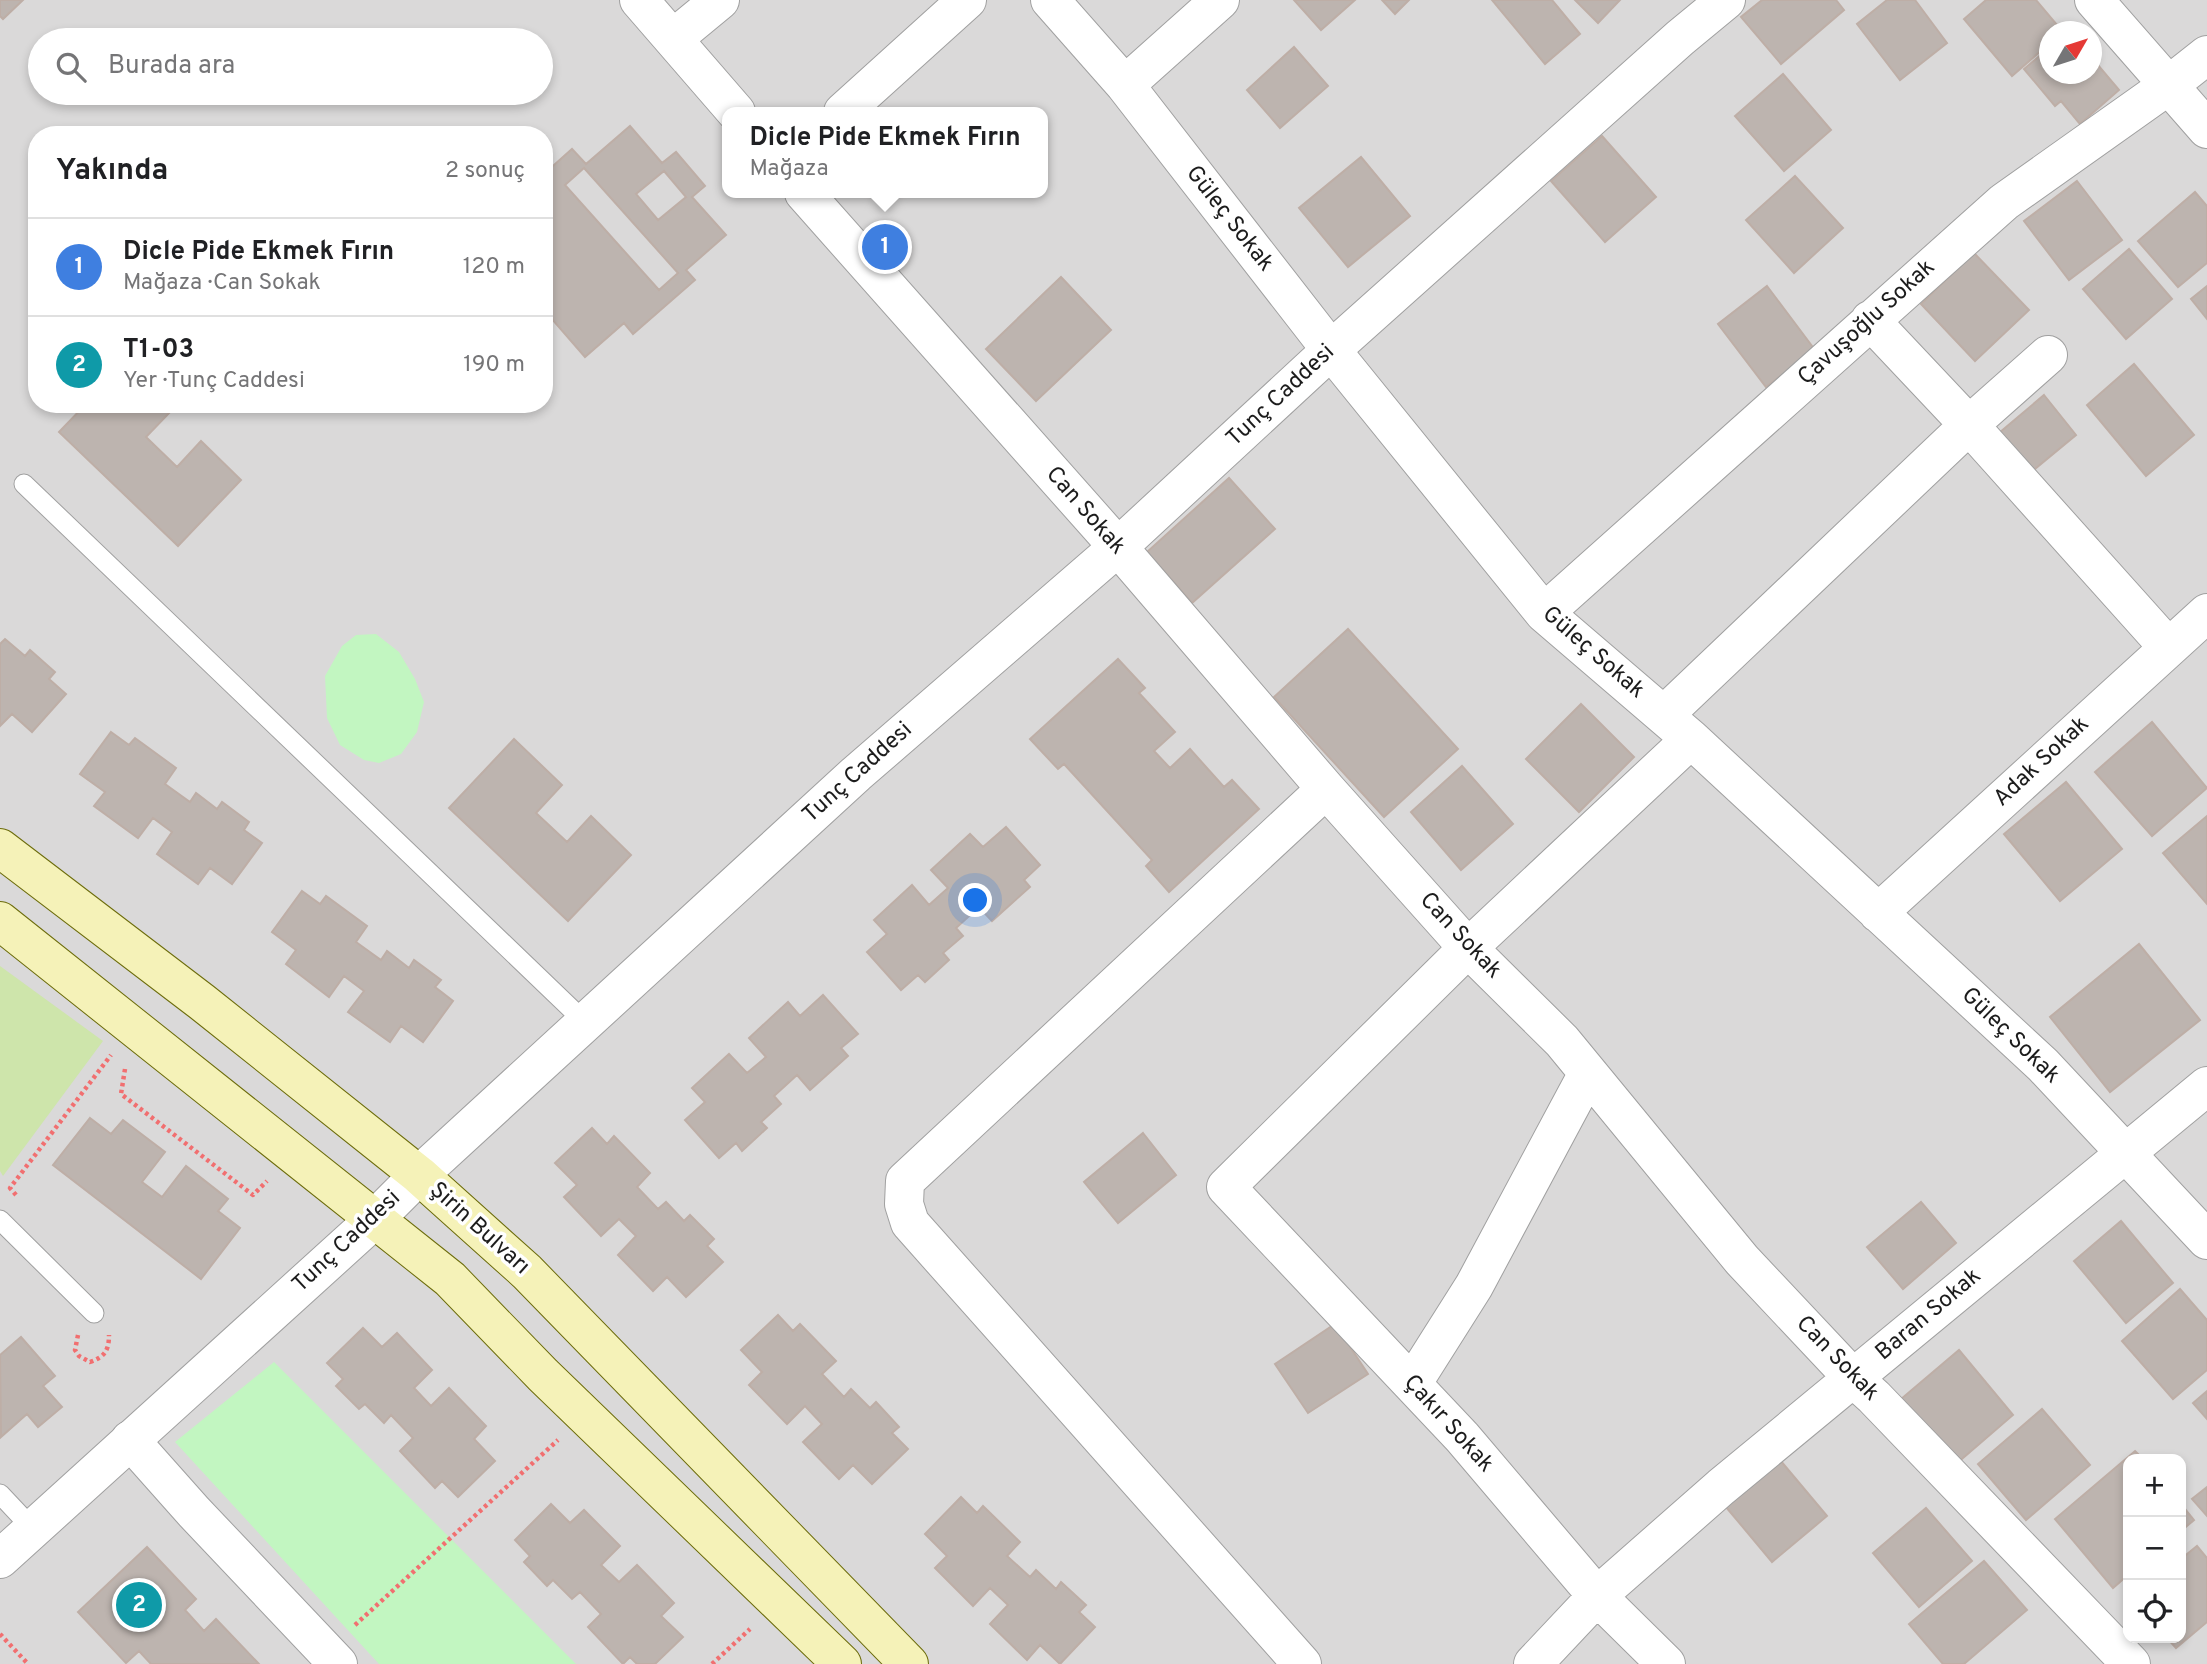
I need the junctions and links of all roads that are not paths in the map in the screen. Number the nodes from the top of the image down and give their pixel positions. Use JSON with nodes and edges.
{"nodes":[{"id":1,"x":639,"y":0,"type":"edge"},
{"id":2,"x":720,"y":0,"type":"edge"},
{"id":3,"x":967,"y":0,"type":"edge"},
{"id":4,"x":1050,"y":0,"type":"edge"},
{"id":5,"x":1220,"y":0,"type":"edge"},
{"id":6,"x":2094,"y":0,"type":"edge"},
{"id":7,"x":1708,"y":5,"type":"edge"},
{"id":8,"x":674,"y":38,"type":"junction"},
{"id":9,"x":2207,"y":55,"type":"edge"},
{"id":10,"x":1125,"y":85,"type":"junction"},
{"id":11,"x":2169,"y":85,"type":"junction"},
{"id":12,"x":732,"y":107,"type":"edge"},
{"id":13,"x":849,"y":107,"type":"edge"},
{"id":14,"x":2207,"y":129,"type":"edge"},
{"id":15,"x":808,"y":198,"type":"edge"},
{"id":16,"x":1870,"y":320,"type":"junction"},
{"id":17,"x":1331,"y":350,"type":"junction"},
{"id":18,"x":2049,"y":355,"type":"dead end"},
{"id":19,"x":1969,"y":425,"type":"junction"},
{"id":20,"x":24,"y":484,"type":"dead end"},
{"id":21,"x":1118,"y":547,"type":"junction"},
{"id":22,"x":1544,"y":613,"type":"junction"},
{"id":23,"x":2207,"y":613,"type":"edge"},
{"id":24,"x":2168,"y":647,"type":"junction"},
{"id":25,"x":1678,"y":727,"type":"junction"},
{"id":26,"x":1326,"y":789,"type":"junction"},
{"id":27,"x":0,"y":848,"type":"edge"},
{"id":28,"x":1878,"y":913,"type":"junction"},
{"id":29,"x":0,"y":921,"type":"edge"},
{"id":30,"x":1468,"y":948,"type":"junction"},
{"id":31,"x":585,"y":1022,"type":"junction"},
{"id":32,"x":1588,"y":1073,"type":"junction"},
{"id":33,"x":2207,"y":1086,"type":"edge"},
{"id":34,"x":2125,"y":1154,"type":"junction"},
{"id":35,"x":419,"y":1175,"type":"junction"},
{"id":36,"x":376,"y":1218,"type":"junction"},
{"id":37,"x":0,"y":1220,"type":"edge"},
{"id":38,"x":2207,"y":1240,"type":"edge"},
{"id":39,"x":102,"y":1320,"type":"road end"},
{"id":40,"x":1853,"y":1378,"type":"junction"},
{"id":41,"x":1412,"y":1384,"type":"junction"},
{"id":42,"x":131,"y":1440,"type":"junction"},
{"id":43,"x":0,"y":1494,"type":"edge"},
{"id":44,"x":32,"y":1528,"type":"junction"},
{"id":45,"x":0,"y":1559,"type":"edge"},
{"id":46,"x":1598,"y":1596,"type":"junction"},
{"id":47,"x":332,"y":1658,"type":"edge"},
{"id":48,"x":842,"y":1664,"type":"edge"},
{"id":49,"x":909,"y":1664,"type":"edge"},
{"id":50,"x":1301,"y":1664,"type":"edge"},
{"id":51,"x":1533,"y":1664,"type":"edge"},
{"id":52,"x":1665,"y":1664,"type":"edge"},
{"id":53,"x":2131,"y":1664,"type":"edge"}],
"edges":[{"from":1,"to":8,"type":"street"},
{"from":2,"to":8,"type":"street"},
{"from":3,"to":13,"type":"street"},
{"from":4,"to":10,"type":"street","name":"Güleç Sokak"},
{"from":5,"to":10,"type":"street"},
{"from":6,"to":11,"type":"street"},
{"from":7,"to":17,"type":"street","name":"Tunç Caddesi"},
{"from":8,"to":12,"type":"street"},
{"from":9,"to":11,"type":"street","name":"Çavuşoğlu Sokak"},
{"from":10,"to":17,"type":"street","name":"Güleç Sokak"},
{"from":11,"to":14,"type":"street"},
{"from":11,"to":16,"type":"street","name":"Çavuşoğlu Sokak"},
{"from":15,"to":21,"type":"street","name":"Can Sokak"},
{"from":16,"to":19,"type":"street"},
{"from":16,"to":22,"type":"street","name":"Çavuşoğlu Sokak"},
{"from":17,"to":21,"type":"street","name":"Tunç Caddesi"},
{"from":17,"to":22,"type":"street","name":"Güleç Sokak"},
{"from":18,"to":19,"type":"street"},
{"from":19,"to":24,"type":"street"},
{"from":19,"to":25,"type":"street"},
{"from":20,"to":31,"type":"lane"},
{"from":21,"to":26,"type":"street","name":"Can Sokak"},
{"from":21,"to":31,"type":"street","name":"Tunç Caddesi"},
{"from":22,"to":25,"type":"street","name":"Güleç Sokak"},
{"from":23,"to":24,"type":"street","name":"Adak Sokak"},
{"from":24,"to":28,"type":"street","name":"Adak Sokak"},
{"from":25,"to":28,"type":"street","name":"Güleç Sokak"},
{"from":25,"to":30,"type":"street"},
{"from":26,"to":30,"type":"street","name":"Can Sokak"},
{"from":26,"to":50,"type":"street"},
{"from":27,"to":35,"type":"main road","name":"Şirin Bulvarı"},
{"from":28,"to":34,"type":"street","name":"Güleç Sokak"},
{"from":29,"to":36,"type":"main road"},
{"from":30,"to":32,"type":"street","name":"Can Sokak"},
{"from":30,"to":41,"type":"street","name":"Çakır Sokak"},
{"from":31,"to":35,"type":"street","name":"Tunç Caddesi"},
{"from":32,"to":40,"type":"street","name":"Can Sokak"},
{"from":32,"to":41,"type":"street"},
{"from":33,"to":34,"type":"street","name":"Baran Sokak"},
{"from":34,"to":38,"type":"street","name":"Güleç Sokak"},
{"from":34,"to":40,"type":"street","name":"Baran Sokak"},
{"from":35,"to":36,"type":"street","name":"Tunç Caddesi"},
{"from":35,"to":49,"type":"main road","name":"Şirin Bulvarı"},
{"from":36,"to":42,"type":"street","name":"Tunç Caddesi"},
{"from":36,"to":48,"type":"main road"},
{"from":37,"to":39,"type":"lane"},
{"from":40,"to":46,"type":"street","name":"Baran Sokak"},
{"from":40,"to":53,"type":"street","name":"Can Sokak"},
{"from":41,"to":46,"type":"street","name":"Çakır Sokak"},
{"from":42,"to":44,"type":"street","name":"Tunç Caddesi"},
{"from":42,"to":47,"type":"street"},
{"from":43,"to":44,"type":"lane"},
{"from":44,"to":45,"type":"street","name":"Tunç Caddesi"},
{"from":46,"to":51,"type":"street","name":"Baran Sokak"},
{"from":46,"to":52,"type":"street","name":"Çakır Sokak"}]}
